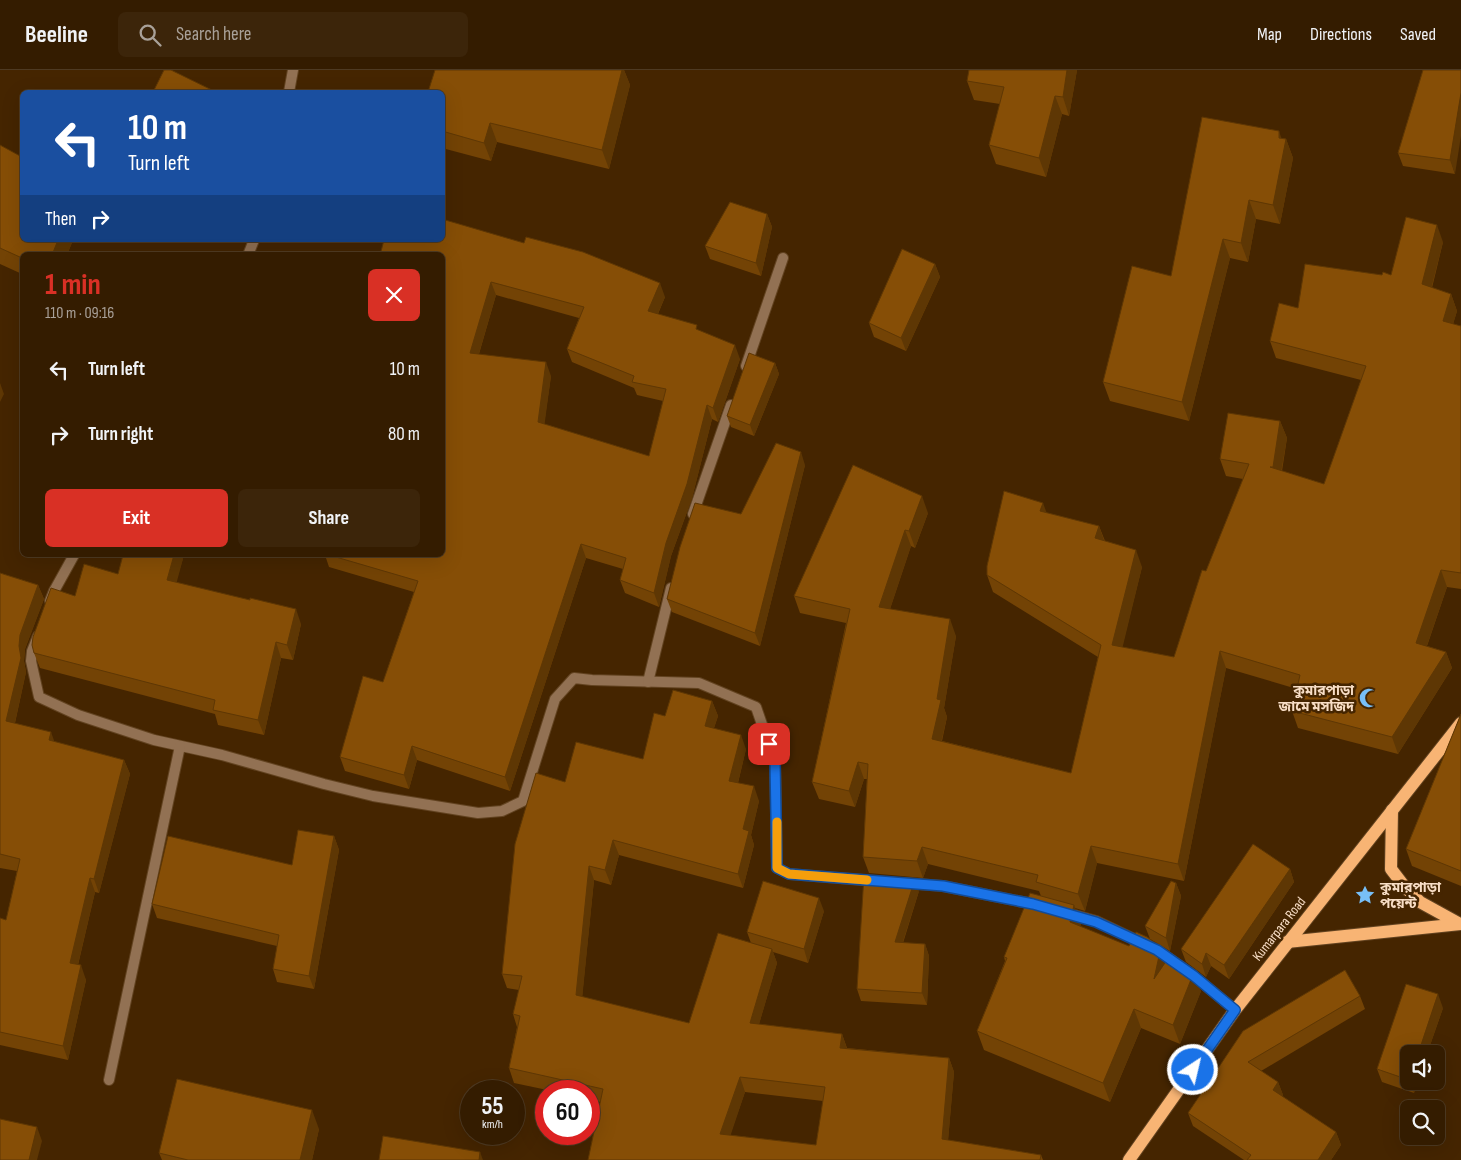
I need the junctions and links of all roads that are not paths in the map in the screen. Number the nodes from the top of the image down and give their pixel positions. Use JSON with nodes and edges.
{"nodes":[{"id":1,"x":293,"y":70,"type":"edge"},
{"id":2,"x":289,"y":90,"type":"edge"},
{"id":3,"x":784,"y":258,"type":"dead end"},
{"id":4,"x":742,"y":376,"type":"edge"},
{"id":5,"x":736,"y":394,"type":"edge"},
{"id":6,"x":691,"y":521,"type":"edge"},
{"id":7,"x":73,"y":557,"type":"edge"},
{"id":8,"x":674,"y":577,"type":"edge"},
{"id":9,"x":48,"y":609,"type":"edge"},
{"id":10,"x":41,"y":627,"type":"edge"},
{"id":11,"x":648,"y":682,"type":"junction"},
{"id":12,"x":1461,"y":723,"type":"edge"},
{"id":13,"x":180,"y":746,"type":"junction"},
{"id":14,"x":1392,"y":810,"type":"junction"},
{"id":15,"x":1461,"y":924,"type":"edge"},
{"id":16,"x":1287,"y":942,"type":"junction"},
{"id":17,"x":1235,"y":1010,"type":"junction"},
{"id":18,"x":109,"y":1080,"type":"dead end"},
{"id":19,"x":1129,"y":1160,"type":"edge"}],
"edges":[{"from":1,"to":2,"type":"street"},
{"from":3,"to":4,"type":"street"},
{"from":5,"to":6,"type":"street"},
{"from":7,"to":9,"type":"street"},
{"from":8,"to":11,"type":"street"},
{"from":10,"to":13,"type":"street"},
{"from":11,"to":13,"type":"street"},
{"from":11,"to":17,"type":"street"},
{"from":12,"to":14,"type":"main road","name":"Kumarpara Road"},
{"from":13,"to":18,"type":"street"},
{"from":14,"to":15,"type":"main road"},
{"from":14,"to":16,"type":"main road","name":"Kumarpara Road"},
{"from":15,"to":16,"type":"main road"},
{"from":16,"to":17,"type":"main road","name":"Kumarpara Road"},
{"from":17,"to":19,"type":"main road","name":"Kumarpara Road"}]}
